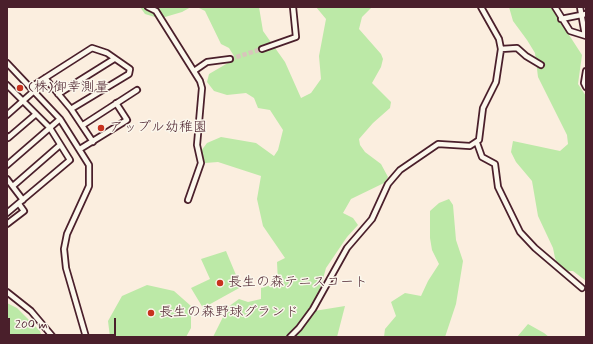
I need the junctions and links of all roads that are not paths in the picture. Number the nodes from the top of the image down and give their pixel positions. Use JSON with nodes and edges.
{"nodes":[{"id":1,"x":148,"y":7,"type":"edge"},
{"id":2,"x":293,"y":7,"type":"edge"},
{"id":3,"x":481,"y":7,"type":"edge"},
{"id":4,"x":554,"y":7,"type":"edge"},
{"id":5,"x":580,"y":7,"type":"edge"},
{"id":6,"x":584,"y":14,"type":"edge"},
{"id":7,"x":561,"y":19,"type":"junction"},
{"id":8,"x":586,"y":35,"type":"edge"},
{"id":9,"x":262,"y":49,"type":"tunnel mouth"},
{"id":10,"x":501,"y":50,"type":"junction"},
{"id":11,"x":114,"y":59,"type":"junction"},
{"id":12,"x":230,"y":59,"type":"tunnel mouth"},
{"id":13,"x":7,"y":63,"type":"edge"},
{"id":14,"x":542,"y":65,"type":"dead end"},
{"id":15,"x":194,"y":71,"type":"junction"},
{"id":16,"x":586,"y":71,"type":"edge"},
{"id":17,"x":45,"y":78,"type":"junction"},
{"id":18,"x":586,"y":87,"type":"edge"},
{"id":19,"x":8,"y":88,"type":"edge"},
{"id":20,"x":32,"y":89,"type":"junction"},
{"id":21,"x":137,"y":90,"type":"dead end"},
{"id":22,"x":58,"y":94,"type":"junction"},
{"id":23,"x":22,"y":101,"type":"junction"},
{"id":24,"x":116,"y":103,"type":"junction"},
{"id":25,"x":72,"y":109,"type":"junction"},
{"id":26,"x":36,"y":114,"type":"junction"},
{"id":27,"x":7,"y":115,"type":"edge"},
{"id":28,"x":60,"y":119,"type":"junction"},
{"id":29,"x":83,"y":125,"type":"junction"},
{"id":30,"x":50,"y":128,"type":"junction"},
{"id":31,"x":7,"y":136,"type":"edge"},
{"id":32,"x":93,"y":142,"type":"junction"},
{"id":33,"x":477,"y":143,"type":"junction"},
{"id":34,"x":60,"y":145,"type":"junction"},
{"id":35,"x":80,"y":149,"type":"junction"},
{"id":36,"x":7,"y":165,"type":"edge"},
{"id":37,"x":7,"y":179,"type":"edge"},
{"id":38,"x":13,"y":186,"type":"junction"},
{"id":39,"x":23,"y":200,"type":"junction"},
{"id":40,"x":188,"y":200,"type":"dead end"},
{"id":41,"x":19,"y":204,"type":"junction"},
{"id":42,"x":7,"y":212,"type":"edge"},
{"id":43,"x":7,"y":224,"type":"edge"},
{"id":44,"x":582,"y":288,"type":"dead end"},
{"id":45,"x":7,"y":292,"type":"edge"},
{"id":46,"x":54,"y":337,"type":"edge"},
{"id":47,"x":86,"y":337,"type":"edge"},
{"id":48,"x":290,"y":337,"type":"edge"}],
"edges":[{"from":1,"to":15,"type":"street"},
{"from":2,"to":9,"type":"street"},
{"from":3,"to":10,"type":"street"},
{"from":4,"to":7,"type":"street"},
{"from":5,"to":6,"type":"street"},
{"from":6,"to":7,"type":"street"},
{"from":6,"to":8,"type":"street"},
{"from":7,"to":8,"type":"street"},
{"from":10,"to":14,"type":"street"},
{"from":10,"to":33,"type":"street"},
{"from":11,"to":17,"type":"street"},
{"from":11,"to":22,"type":"street"},
{"from":11,"to":25,"type":"street"},
{"from":12,"to":15,"type":"street"},
{"from":13,"to":20,"type":"street"},
{"from":15,"to":40,"type":"street"},
{"from":16,"to":18,"type":"street"},
{"from":17,"to":20,"type":"street"},
{"from":17,"to":22,"type":"street"},
{"from":19,"to":23,"type":"street"},
{"from":20,"to":23,"type":"street"},
{"from":20,"to":28,"type":"street"},
{"from":21,"to":24,"type":"street"},
{"from":22,"to":25,"type":"street"},
{"from":23,"to":26,"type":"street"},
{"from":23,"to":27,"type":"street"},
{"from":24,"to":29,"type":"street"},
{"from":24,"to":32,"type":"street"},
{"from":25,"to":29,"type":"street"},
{"from":26,"to":30,"type":"street"},
{"from":26,"to":31,"type":"street"},
{"from":28,"to":30,"type":"street"},
{"from":28,"to":35,"type":"street"},
{"from":29,"to":32,"type":"street"},
{"from":30,"to":34,"type":"street"},
{"from":30,"to":36,"type":"street"},
{"from":32,"to":35,"type":"street"},
{"from":33,"to":44,"type":"street"},
{"from":33,"to":48,"type":"street"},
{"from":34,"to":38,"type":"street"},
{"from":34,"to":39,"type":"street"},
{"from":35,"to":47,"type":"street"},
{"from":37,"to":38,"type":"street"},
{"from":38,"to":39,"type":"street"},
{"from":39,"to":41,"type":"street"},
{"from":41,"to":42,"type":"street"},
{"from":41,"to":43,"type":"street"},
{"from":45,"to":46,"type":"street"}]}
